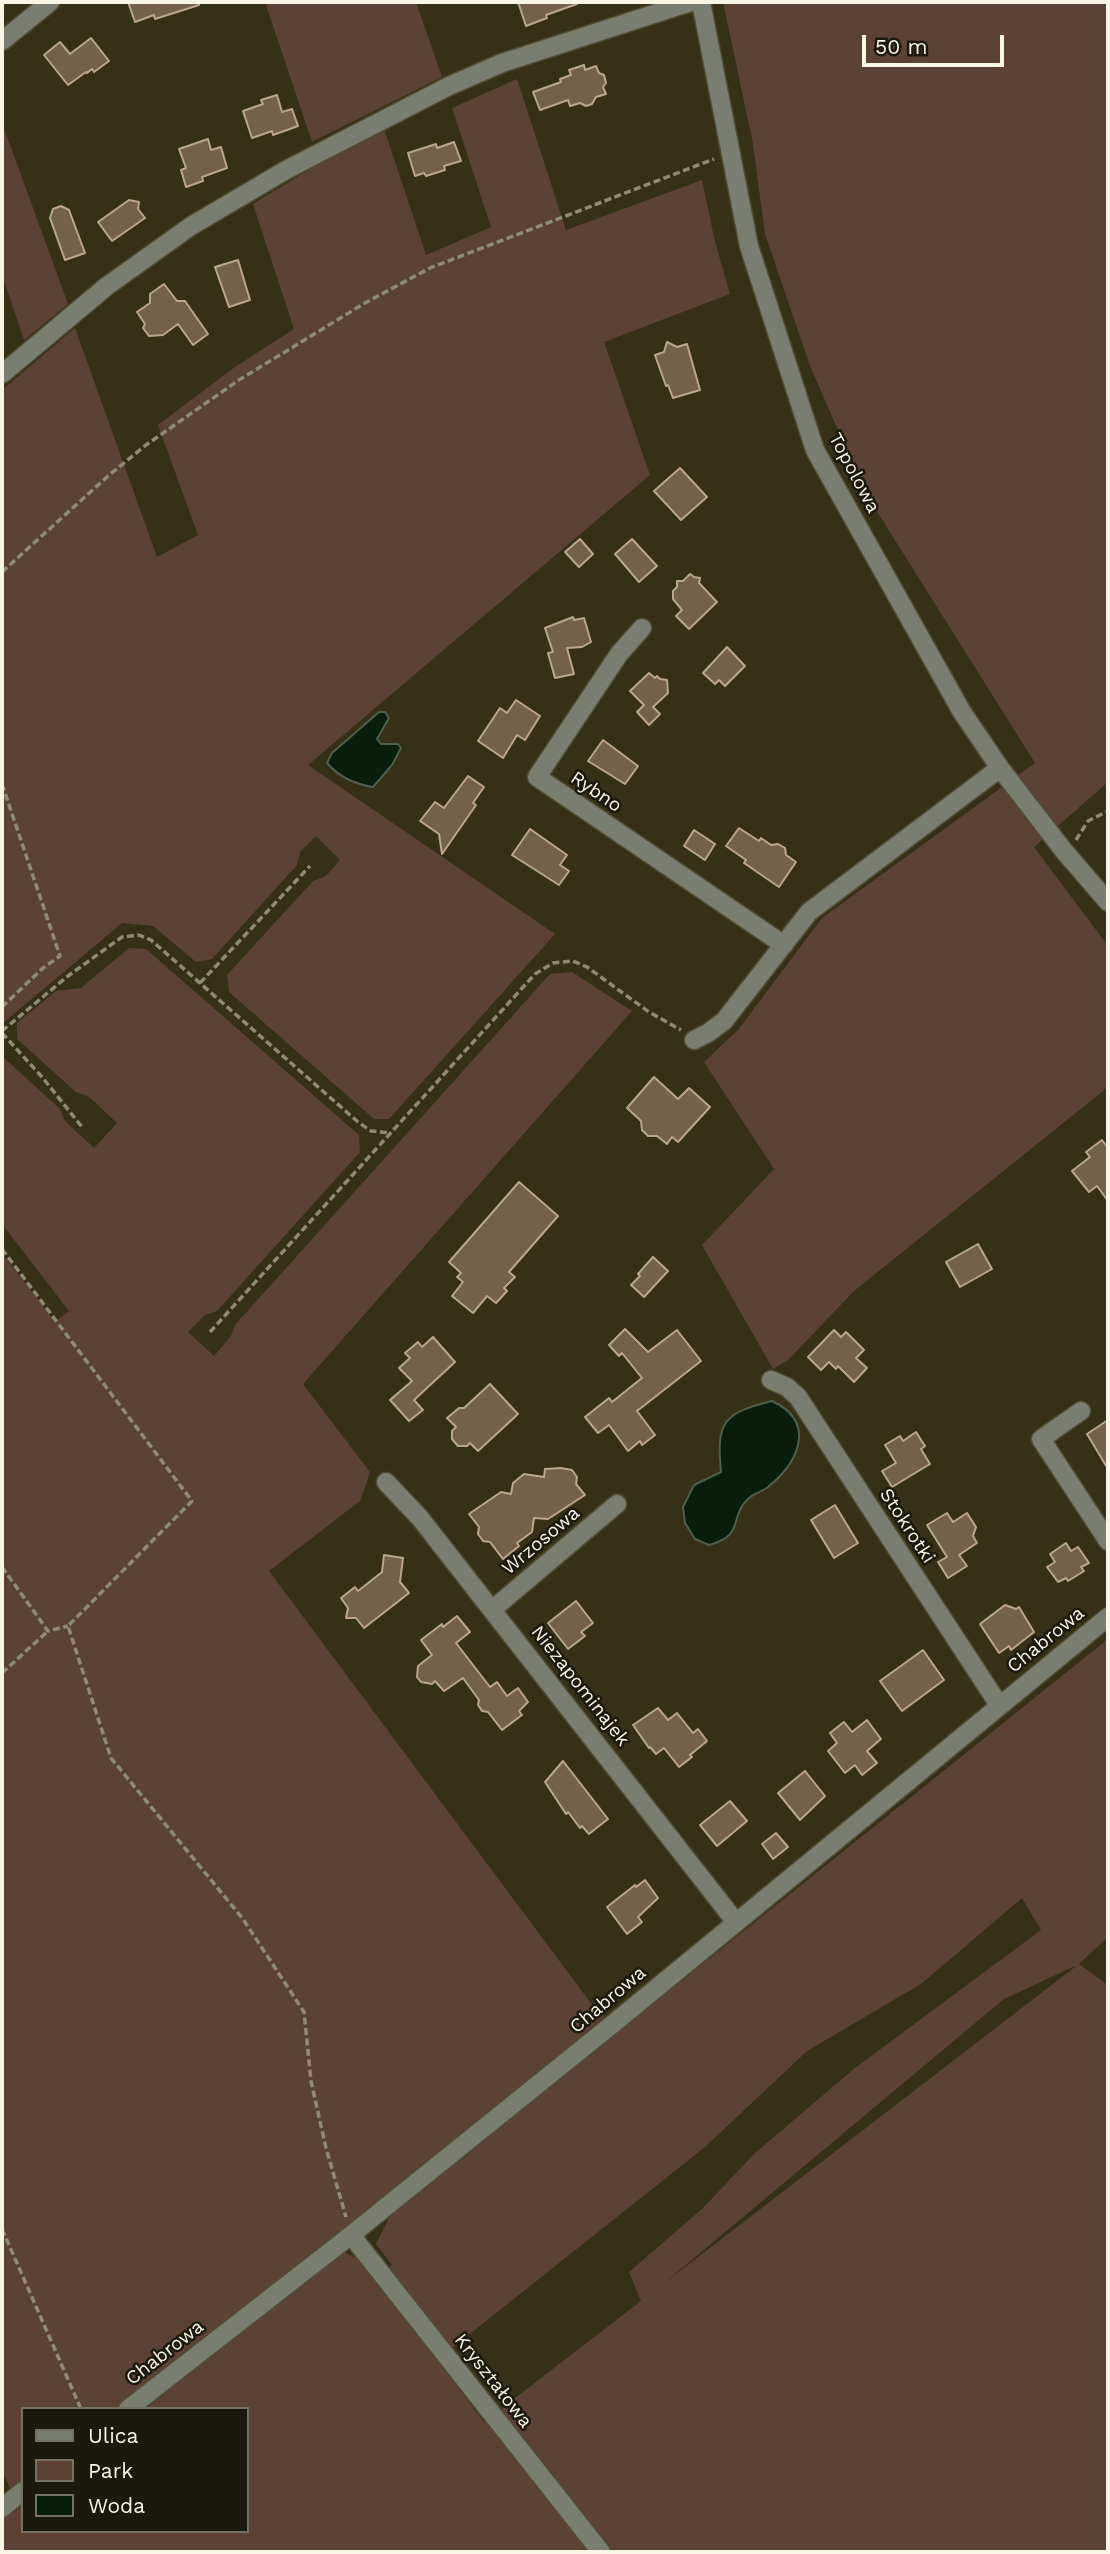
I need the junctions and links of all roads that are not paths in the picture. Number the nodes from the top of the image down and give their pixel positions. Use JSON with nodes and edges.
{"nodes":[{"id":1,"x":50,"y":2,"type":"edge"},
{"id":2,"x":691,"y":2,"type":"edge"},
{"id":3,"x":701,"y":2,"type":"edge"},
{"id":4,"x":2,"y":41,"type":"edge"},
{"id":5,"x":2,"y":374,"type":"edge"},
{"id":6,"x":642,"y":628,"type":"dead end"},
{"id":7,"x":1000,"y":768,"type":"junction"},
{"id":8,"x":1108,"y":902,"type":"edge"},
{"id":9,"x":784,"y":945,"type":"junction"},
{"id":10,"x":694,"y":1040,"type":"road end"},
{"id":11,"x":771,"y":1380,"type":"dead end"},
{"id":12,"x":1081,"y":1410,"type":"dead end"},
{"id":13,"x":386,"y":1482,"type":"dead end"},
{"id":14,"x":617,"y":1504,"type":"dead end"},
{"id":15,"x":1108,"y":1541,"type":"edge"},
{"id":16,"x":493,"y":1609,"type":"junction"},
{"id":17,"x":1108,"y":1617,"type":"edge"},
{"id":18,"x":999,"y":1705,"type":"junction"},
{"id":19,"x":736,"y":1921,"type":"junction"},
{"id":20,"x":351,"y":2235,"type":"junction"},
{"id":21,"x":131,"y":2407,"type":"edge"},
{"id":22,"x":21,"y":2493,"type":"edge"},
{"id":23,"x":2,"y":2508,"type":"edge"},
{"id":24,"x":601,"y":2552,"type":"edge"}],
"edges":[{"from":1,"to":4,"type":"street"},
{"from":2,"to":5,"type":"street"},
{"from":3,"to":7,"type":"street","name":"Topolowa"},
{"from":6,"to":9,"type":"street","name":"Rybno"},
{"from":7,"to":8,"type":"street","name":"Topolowa"},
{"from":7,"to":9,"type":"street"},
{"from":9,"to":10,"type":"street"},
{"from":11,"to":18,"type":"street","name":"Stokrotki"},
{"from":12,"to":15,"type":"street"},
{"from":13,"to":16,"type":"street","name":"Niezapominajek"},
{"from":14,"to":16,"type":"street","name":"Wrzosowa"},
{"from":16,"to":19,"type":"street","name":"Niezapominajek"},
{"from":17,"to":18,"type":"street","name":"Chabrowa"},
{"from":18,"to":19,"type":"street","name":"Chabrowa"},
{"from":19,"to":20,"type":"street","name":"Chabrowa"},
{"from":20,"to":21,"type":"street","name":"Chabrowa"},
{"from":20,"to":24,"type":"street","name":"Kryształowa"},
{"from":22,"to":23,"type":"street"}]}
